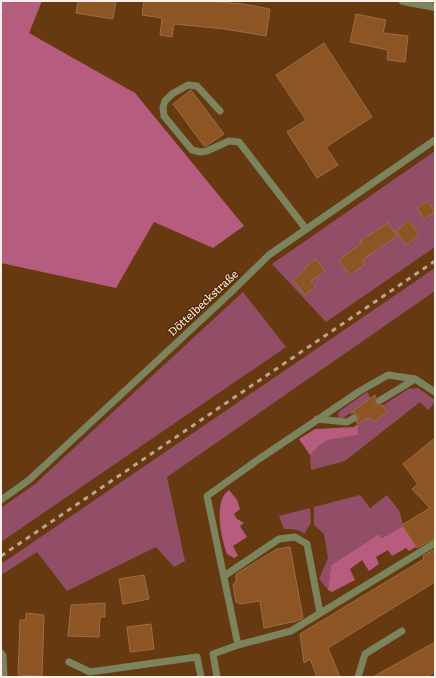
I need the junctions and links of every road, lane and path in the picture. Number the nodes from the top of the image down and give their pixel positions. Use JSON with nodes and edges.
{"nodes":[{"id":1,"x":403,"y":1,"type":"edge"},
{"id":2,"x":435,"y":7,"type":"edge"},
{"id":3,"x":220,"y":111,"type":"dead end"},
{"id":4,"x":435,"y":140,"type":"edge"},
{"id":5,"x":306,"y":229,"type":"junction"},
{"id":6,"x":415,"y":379,"type":"junction"},
{"id":7,"x":435,"y":392,"type":"edge"},
{"id":8,"x":379,"y":401,"type":"dead end"},
{"id":9,"x":354,"y":418,"type":"dead end"},
{"id":10,"x":317,"y":420,"type":"junction"},
{"id":11,"x":1,"y":500,"type":"edge"},
{"id":12,"x":435,"y":543,"type":"edge"},
{"id":13,"x":224,"y":576,"type":"junction"},
{"id":14,"x":320,"y":613,"type":"junction"},
{"id":15,"x":402,"y":631,"type":"dead end"},
{"id":16,"x":238,"y":645,"type":"junction"},
{"id":17,"x":1,"y":653,"type":"edge"},
{"id":18,"x":69,"y":662,"type":"dead end"},
{"id":19,"x":4,"y":677,"type":"edge"},
{"id":20,"x":201,"y":677,"type":"edge"},
{"id":21,"x":217,"y":677,"type":"edge"},
{"id":22,"x":358,"y":677,"type":"edge"}],
"edges":[{"from":1,"to":2,"type":"street"},
{"from":3,"to":5,"type":"lane"},
{"from":4,"to":5,"type":"lane","name":"Döttelbeckstraße"},
{"from":5,"to":11,"type":"lane","name":"Döttelbeckstraße"},
{"from":6,"to":7,"type":"lane"},
{"from":6,"to":8,"type":"lane"},
{"from":6,"to":10,"type":"lane"},
{"from":9,"to":10,"type":"lane"},
{"from":10,"to":13,"type":"lane"},
{"from":12,"to":14,"type":"lane"},
{"from":13,"to":14,"type":"lane"},
{"from":13,"to":16,"type":"lane"},
{"from":14,"to":16,"type":"lane"},
{"from":15,"to":22,"type":"lane"},
{"from":16,"to":21,"type":"lane"},
{"from":17,"to":19,"type":"lane"},
{"from":18,"to":20,"type":"lane"}]}
